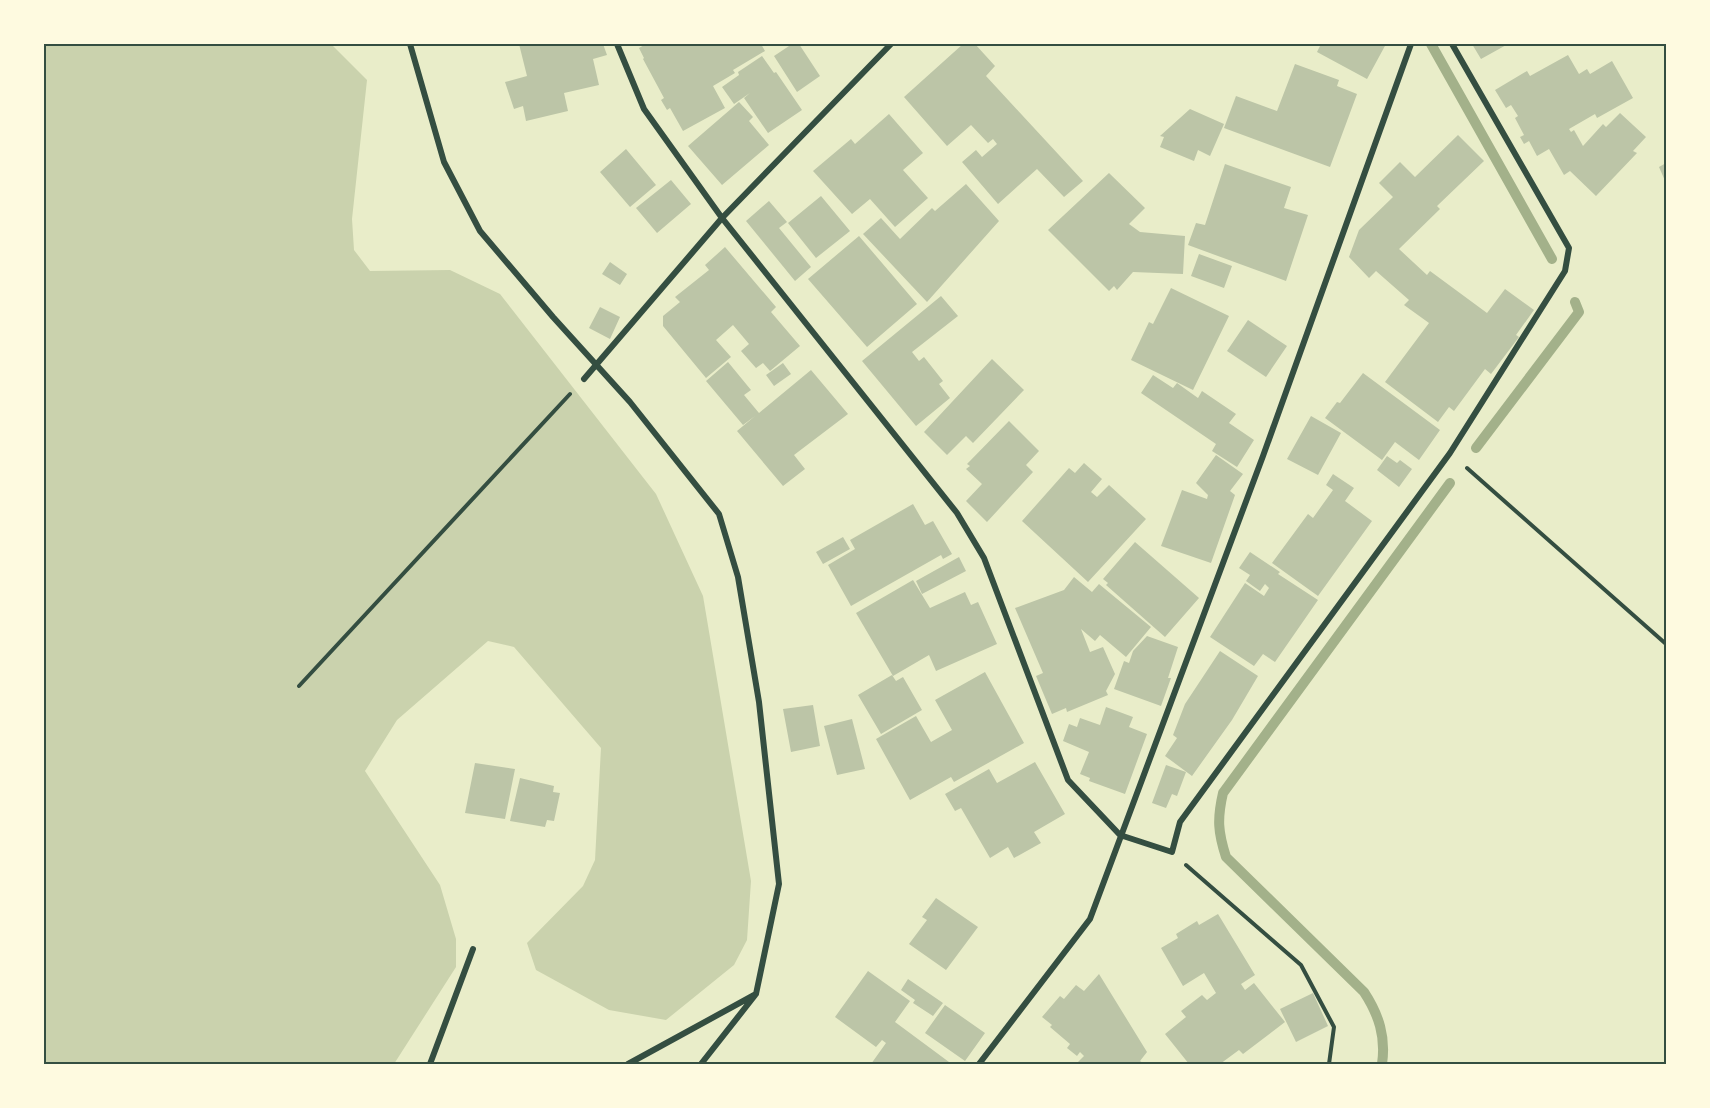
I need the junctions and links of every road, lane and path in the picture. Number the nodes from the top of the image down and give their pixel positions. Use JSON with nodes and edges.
{"nodes":[{"id":1,"x":410,"y":44,"type":"edge"},
{"id":2,"x":617,"y":44,"type":"edge"},
{"id":3,"x":891,"y":44,"type":"edge"},
{"id":4,"x":1411,"y":44,"type":"edge"},
{"id":5,"x":1452,"y":44,"type":"edge"},
{"id":6,"x":722,"y":218,"type":"junction"},
{"id":7,"x":596,"y":366,"type":"junction"},
{"id":8,"x":584,"y":379,"type":"joint"},
{"id":9,"x":1450,"y":453,"type":"junction"},
{"id":10,"x":1666,"y":644,"type":"edge"},
{"id":11,"x":299,"y":686,"type":"dead end"},
{"id":12,"x":1120,"y":835,"type":"junction"},
{"id":13,"x":1172,"y":852,"type":"junction"},
{"id":14,"x":473,"y":949,"type":"dead end"},
{"id":15,"x":756,"y":994,"type":"junction"},
{"id":16,"x":430,"y":1065,"type":"edge"},
{"id":17,"x":628,"y":1065,"type":"edge"},
{"id":18,"x":701,"y":1065,"type":"edge"},
{"id":19,"x":979,"y":1065,"type":"edge"},
{"id":20,"x":1329,"y":1065,"type":"edge"}],
"edges":[{"from":1,"to":7,"type":"street"},
{"from":2,"to":6,"type":"street"},
{"from":3,"to":6,"type":"street"},
{"from":4,"to":12,"type":"street"},
{"from":5,"to":9,"type":"street"},
{"from":6,"to":7,"type":"street"},
{"from":6,"to":12,"type":"street"},
{"from":7,"to":8,"type":"street"},
{"from":7,"to":15,"type":"street"},
{"from":8,"to":11,"type":"path"},
{"from":9,"to":10,"type":"path"},
{"from":9,"to":13,"type":"street"},
{"from":12,"to":13,"type":"street"},
{"from":12,"to":19,"type":"street"},
{"from":13,"to":20,"type":"path"},
{"from":14,"to":16,"type":"street"},
{"from":15,"to":17,"type":"street"},
{"from":15,"to":18,"type":"street"}]}
